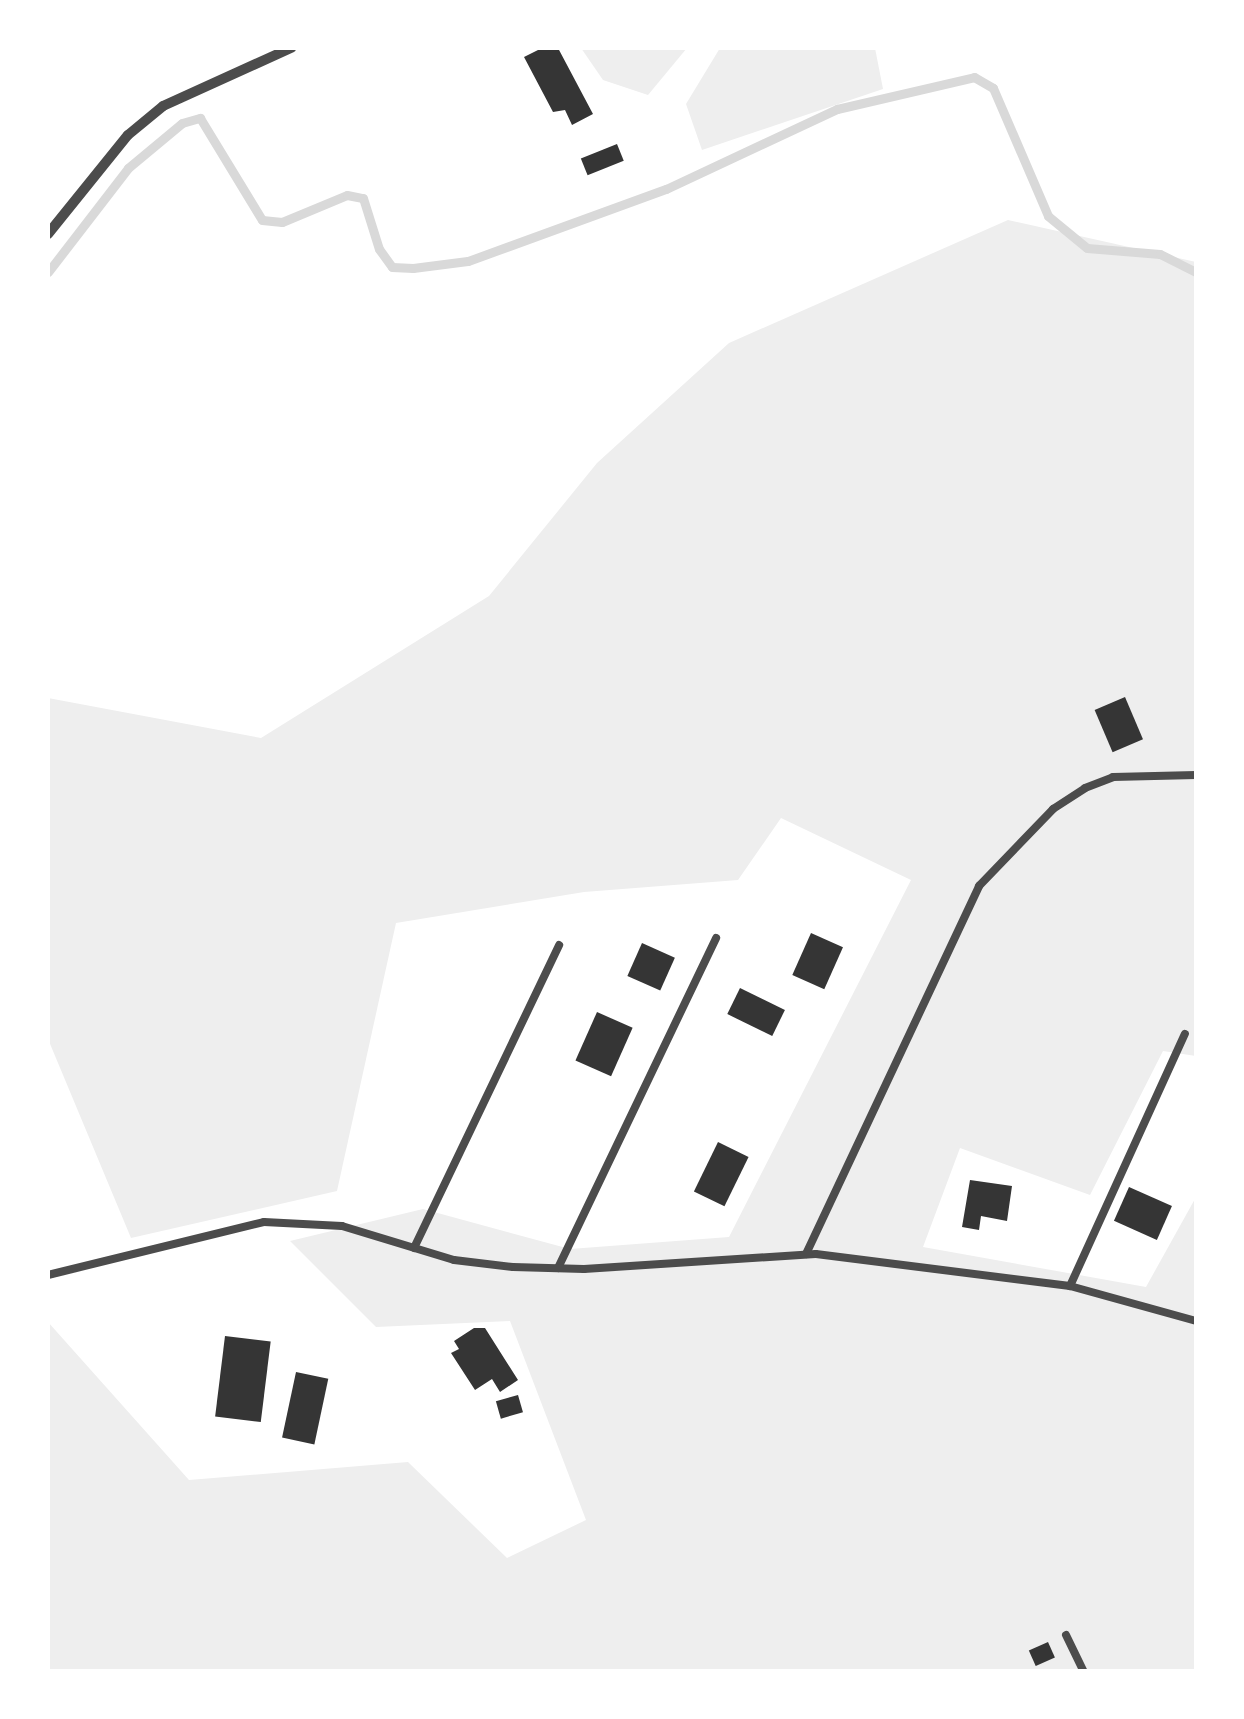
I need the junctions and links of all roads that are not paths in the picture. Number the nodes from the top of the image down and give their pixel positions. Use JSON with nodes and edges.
{"nodes":[{"id":1,"x":291,"y":48,"type":"edge"},
{"id":2,"x":265,"y":51,"type":"edge"},
{"id":3,"x":48,"y":234,"type":"edge"},
{"id":4,"x":1196,"y":775,"type":"edge"},
{"id":5,"x":716,"y":938,"type":"dead end"},
{"id":6,"x":560,"y":945,"type":"dead end"},
{"id":7,"x":1184,"y":1034,"type":"dead end"},
{"id":8,"x":414,"y":1248,"type":"junction"},
{"id":9,"x":806,"y":1254,"type":"junction"},
{"id":10,"x":558,"y":1268,"type":"junction"},
{"id":11,"x":48,"y":1276,"type":"edge"},
{"id":12,"x":1070,"y":1286,"type":"junction"},
{"id":13,"x":1196,"y":1321,"type":"edge"},
{"id":14,"x":1066,"y":1636,"type":"dead end"},
{"id":15,"x":1084,"y":1672,"type":"edge"}],
"edges":[{"from":1,"to":2,"type":"street"},
{"from":2,"to":3,"type":"street"},
{"from":4,"to":9,"type":"lane"},
{"from":5,"to":10,"type":"lane"},
{"from":6,"to":8,"type":"lane"},
{"from":7,"to":12,"type":"lane"},
{"from":8,"to":10,"type":"lane"},
{"from":8,"to":11,"type":"lane"},
{"from":9,"to":10,"type":"lane"},
{"from":9,"to":12,"type":"lane"},
{"from":12,"to":13,"type":"lane"},
{"from":14,"to":15,"type":"lane"}]}
